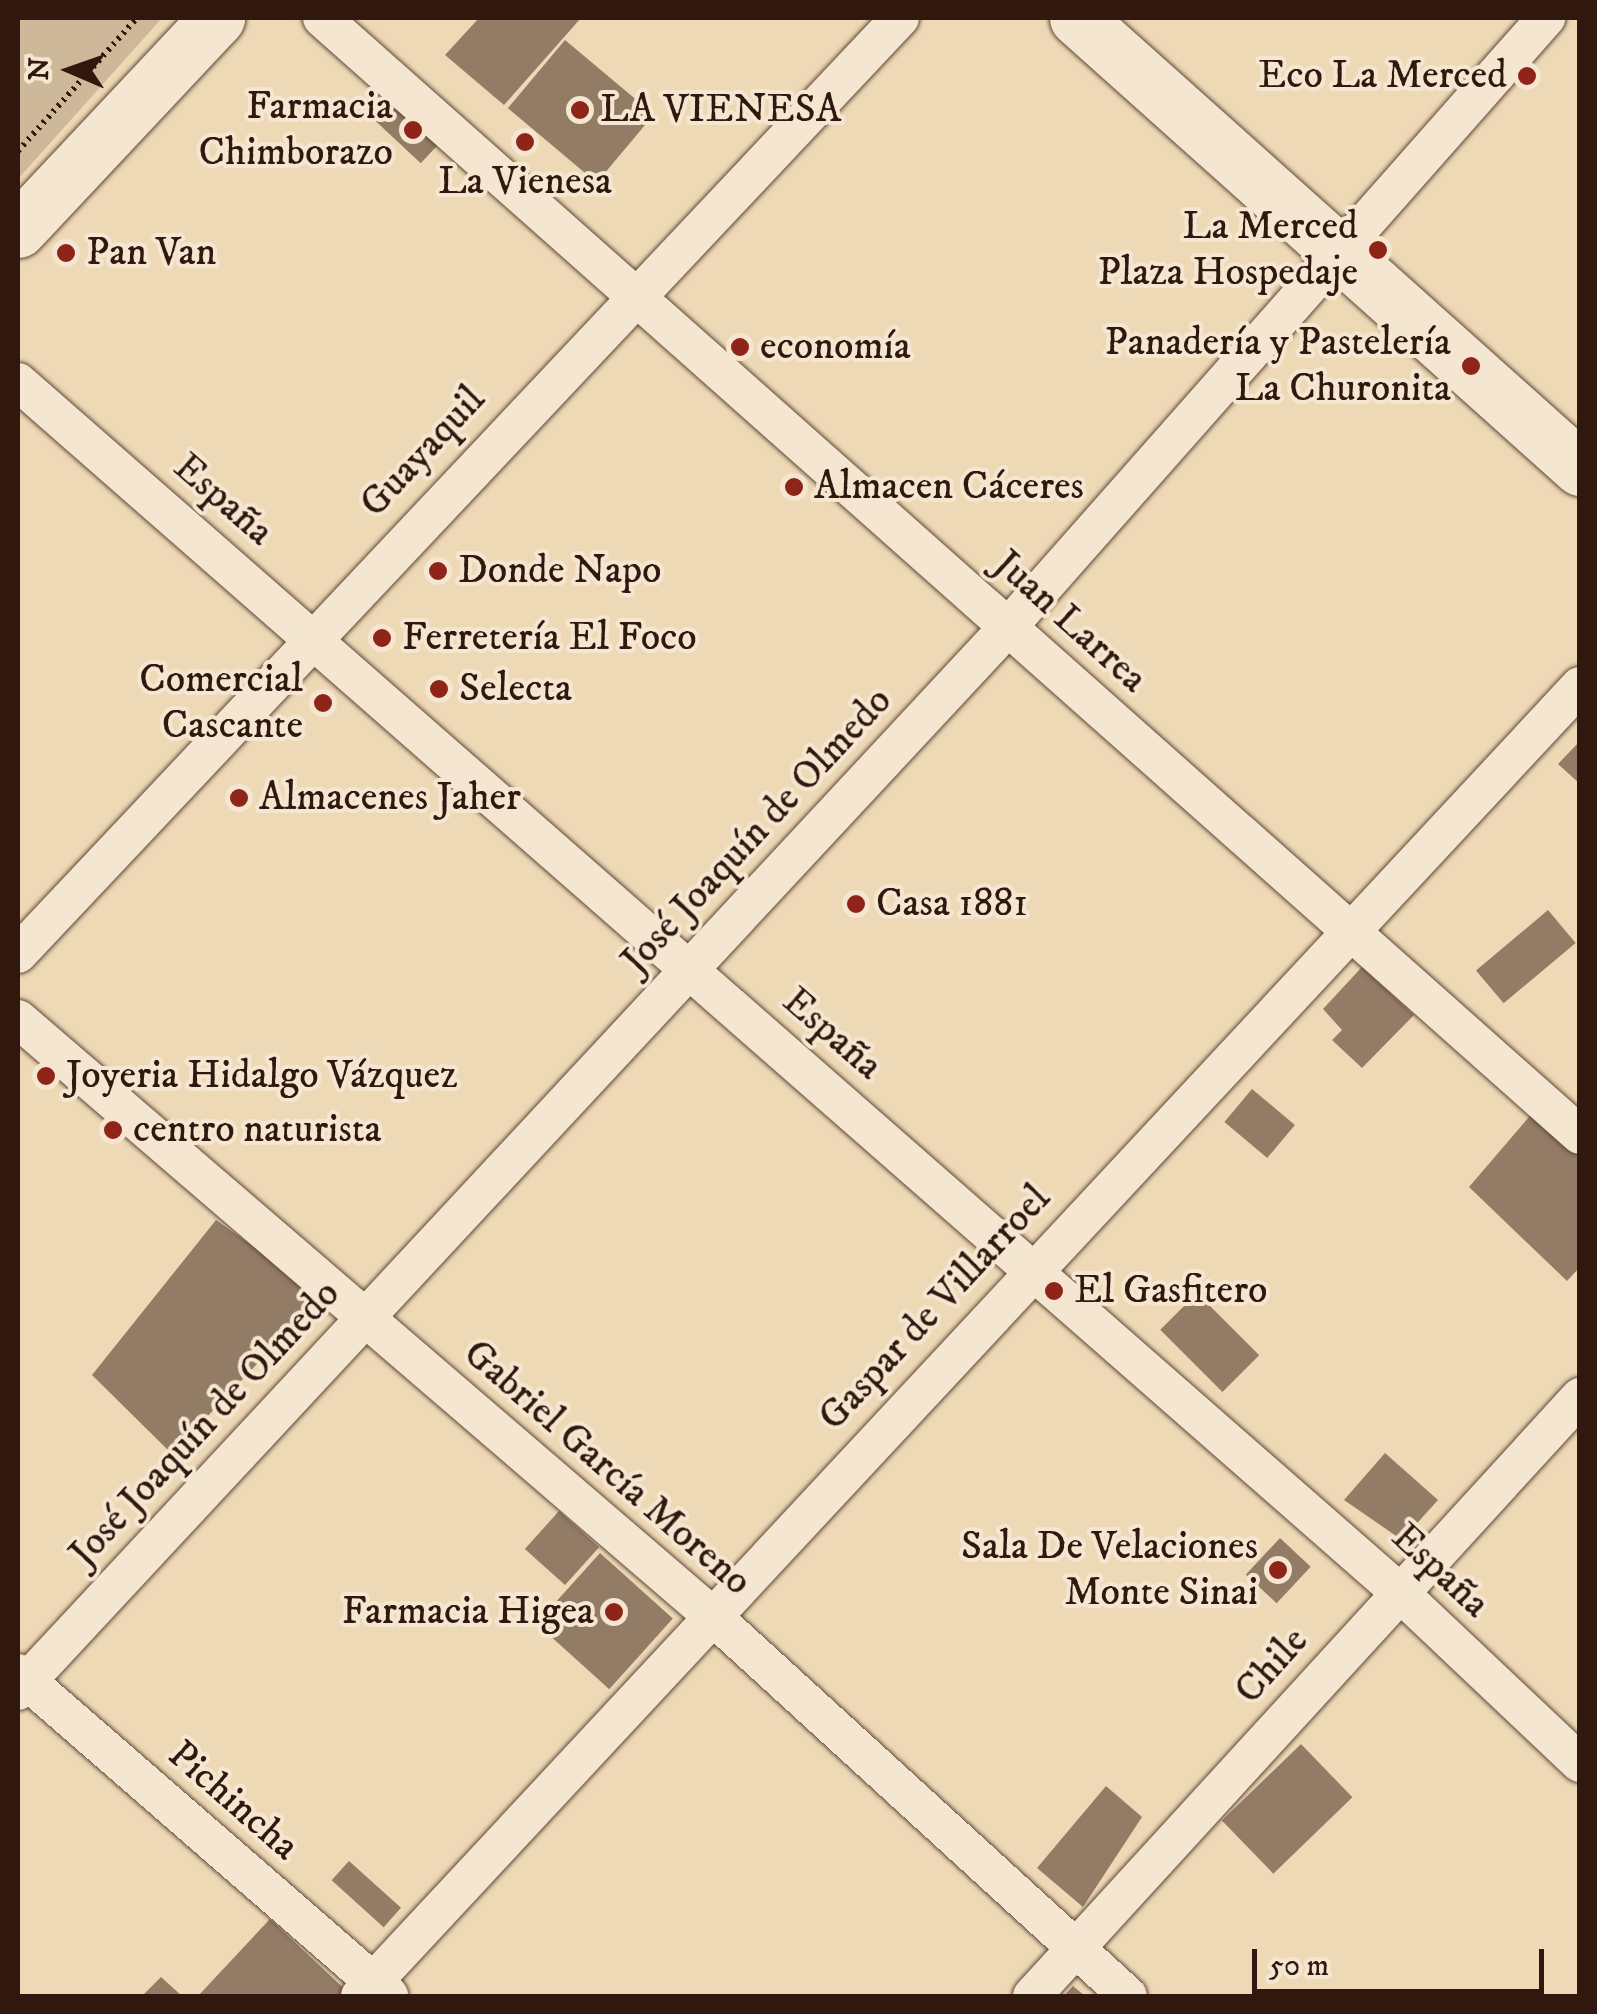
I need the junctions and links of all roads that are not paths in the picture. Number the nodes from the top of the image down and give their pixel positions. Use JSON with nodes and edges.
{"nodes":[{"id":1,"x":216,"y":18,"type":"edge"},
{"id":2,"x":322,"y":18,"type":"edge"},
{"id":3,"x":900,"y":18,"type":"edge"},
{"id":4,"x":1076,"y":18,"type":"edge"},
{"id":5,"x":1546,"y":18,"type":"edge"},
{"id":6,"x":18,"y":230,"type":"edge"},
{"id":7,"x":1334,"y":249,"type":"junction"},
{"id":8,"x":634,"y":292,"type":"junction"},
{"id":9,"x":18,"y":382,"type":"edge"},
{"id":10,"x":1580,"y":468,"type":"edge"},
{"id":11,"x":1008,"y":627,"type":"junction"},
{"id":12,"x":312,"y":637,"type":"junction"},
{"id":13,"x":1580,"y":686,"type":"edge"},
{"id":14,"x":1349,"y":930,"type":"junction"},
{"id":15,"x":18,"y":954,"type":"edge"},
{"id":16,"x":689,"y":970,"type":"junction"},
{"id":17,"x":18,"y":1018,"type":"edge"},
{"id":18,"x":1580,"y":1135,"type":"edge"},
{"id":19,"x":1033,"y":1269,"type":"junction"},
{"id":20,"x":363,"y":1319,"type":"junction"},
{"id":21,"x":1580,"y":1397,"type":"edge"},
{"id":22,"x":1400,"y":1592,"type":"junction"},
{"id":23,"x":710,"y":1614,"type":"junction"},
{"id":24,"x":21,"y":1682,"type":"edge"},
{"id":25,"x":1580,"y":1763,"type":"edge"},
{"id":26,"x":1076,"y":1950,"type":"junction"},
{"id":27,"x":374,"y":1992,"type":"edge"},
{"id":28,"x":1032,"y":1996,"type":"edge"},
{"id":29,"x":1128,"y":1996,"type":"edge"}],
"edges":[{"from":1,"to":6,"type":"street"},
{"from":2,"to":8,"type":"street","name":"Juan Larrea"},
{"from":3,"to":8,"type":"street","name":"Guayaquil"},
{"from":4,"to":7,"type":"street"},
{"from":5,"to":7,"type":"street","name":"José Joaquín de Olmedo"},
{"from":7,"to":10,"type":"street"},
{"from":7,"to":11,"type":"street","name":"José Joaquín de Olmedo"},
{"from":8,"to":11,"type":"street","name":"Juan Larrea"},
{"from":8,"to":12,"type":"street","name":"Guayaquil"},
{"from":9,"to":12,"type":"street","name":"España"},
{"from":11,"to":14,"type":"street","name":"Juan Larrea"},
{"from":11,"to":16,"type":"street","name":"José Joaquín de Olmedo"},
{"from":12,"to":15,"type":"street","name":"Guayaquil"},
{"from":12,"to":16,"type":"street","name":"España"},
{"from":13,"to":14,"type":"street","name":"Gaspar de Villarroel"},
{"from":14,"to":18,"type":"street","name":"Juan Larrea"},
{"from":14,"to":19,"type":"street","name":"Gaspar de Villarroel"},
{"from":16,"to":19,"type":"street","name":"España"},
{"from":16,"to":20,"type":"street","name":"José Joaquín de Olmedo"},
{"from":17,"to":20,"type":"street","name":"Gabriel García Moreno"},
{"from":19,"to":22,"type":"street","name":"España"},
{"from":19,"to":23,"type":"street","name":"Gaspar de Villarroel"},
{"from":20,"to":23,"type":"street","name":"Gabriel García Moreno"},
{"from":20,"to":24,"type":"street","name":"José Joaquín de Olmedo"},
{"from":21,"to":22,"type":"street","name":"Chile"},
{"from":22,"to":25,"type":"street","name":"España"},
{"from":22,"to":26,"type":"street","name":"Chile"},
{"from":23,"to":26,"type":"street","name":"Gabriel García Moreno"},
{"from":23,"to":27,"type":"street","name":"Gaspar de Villarroel"},
{"from":24,"to":27,"type":"street","name":"Pichincha"},
{"from":26,"to":28,"type":"street","name":"Chile"},
{"from":26,"to":29,"type":"street","name":"Gabriel García Moreno"}]}
